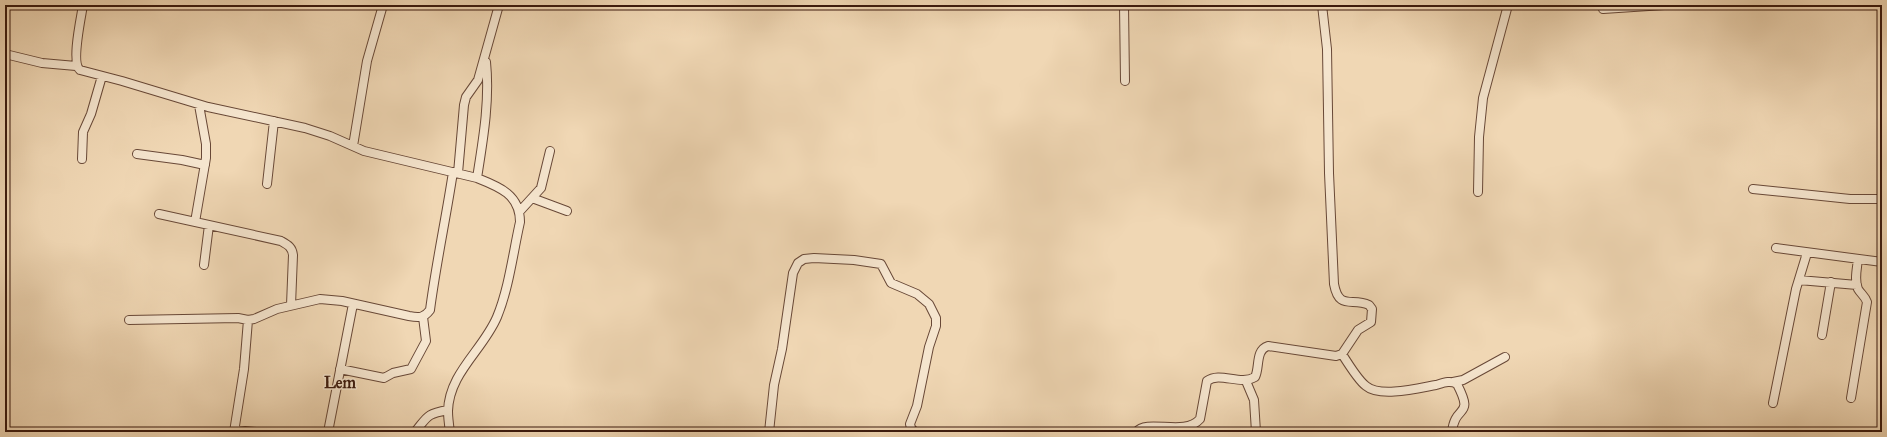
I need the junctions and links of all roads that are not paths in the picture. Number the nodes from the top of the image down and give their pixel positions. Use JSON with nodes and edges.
{"nodes":[{"id":1,"x":83,"y":5,"type":"edge"},
{"id":2,"x":383,"y":5,"type":"edge"},
{"id":3,"x":499,"y":5,"type":"edge"},
{"id":4,"x":1124,"y":5,"type":"edge"},
{"id":5,"x":1322,"y":5,"type":"edge"},
{"id":6,"x":1507,"y":5,"type":"edge"},
{"id":7,"x":1664,"y":5,"type":"edge"},
{"id":8,"x":1603,"y":9,"type":"dead end"},
{"id":9,"x":5,"y":54,"type":"edge"},
{"id":10,"x":485,"y":58,"type":"junction"},
{"id":11,"x":76,"y":66,"type":"junction"},
{"id":12,"x":102,"y":76,"type":"junction"},
{"id":13,"x":1125,"y":81,"type":"dead end"},
{"id":14,"x":199,"y":105,"type":"junction"},
{"id":15,"x":274,"y":121,"type":"junction"},
{"id":16,"x":353,"y":146,"type":"junction"},
{"id":17,"x":550,"y":151,"type":"dead end"},
{"id":18,"x":138,"y":154,"type":"dead end"},
{"id":19,"x":82,"y":159,"type":"dead end"},
{"id":20,"x":205,"y":165,"type":"junction"},
{"id":21,"x":456,"y":173,"type":"junction"},
{"id":22,"x":477,"y":178,"type":"junction"},
{"id":23,"x":267,"y":184,"type":"dead end"},
{"id":24,"x":1753,"y":189,"type":"dead end"},
{"id":25,"x":1478,"y":192,"type":"dead end"},
{"id":26,"x":532,"y":198,"type":"junction"},
{"id":27,"x":1882,"y":199,"type":"edge"},
{"id":28,"x":520,"y":211,"type":"junction"},
{"id":29,"x":567,"y":211,"type":"dead end"},
{"id":30,"x":159,"y":214,"type":"dead end"},
{"id":31,"x":195,"y":222,"type":"junction"},
{"id":32,"x":209,"y":225,"type":"junction"},
{"id":33,"x":1776,"y":248,"type":"dead end"},
{"id":34,"x":1807,"y":253,"type":"junction"},
{"id":35,"x":1858,"y":259,"type":"junction"},
{"id":36,"x":1882,"y":262,"type":"edge"},
{"id":37,"x":204,"y":265,"type":"dead end"},
{"id":38,"x":1799,"y":280,"type":"junction"},
{"id":39,"x":1831,"y":282,"type":"junction"},
{"id":40,"x":1857,"y":285,"type":"junction"},
{"id":41,"x":353,"y":304,"type":"junction"},
{"id":42,"x":291,"y":305,"type":"junction"},
{"id":43,"x":423,"y":317,"type":"junction"},
{"id":44,"x":129,"y":320,"type":"dead end"},
{"id":45,"x":248,"y":320,"type":"junction"},
{"id":46,"x":1822,"y":335,"type":"dead end"},
{"id":47,"x":1342,"y":354,"type":"junction"},
{"id":48,"x":1505,"y":357,"type":"dead end"},
{"id":49,"x":340,"y":369,"type":"junction"},
{"id":50,"x":1246,"y":381,"type":"junction"},
{"id":51,"x":1453,"y":382,"type":"junction"},
{"id":52,"x":1851,"y":398,"type":"dead end"},
{"id":53,"x":1773,"y":403,"type":"dead end"},
{"id":54,"x":448,"y":410,"type":"junction"},
{"id":55,"x":234,"y":431,"type":"edge"},
{"id":56,"x":256,"y":432,"type":"edge"},
{"id":57,"x":328,"y":432,"type":"edge"},
{"id":58,"x":415,"y":432,"type":"edge"},
{"id":59,"x":450,"y":432,"type":"edge"},
{"id":60,"x":769,"y":432,"type":"edge"},
{"id":61,"x":915,"y":432,"type":"edge"},
{"id":62,"x":1136,"y":432,"type":"edge"},
{"id":63,"x":1256,"y":432,"type":"edge"},
{"id":64,"x":1452,"y":432,"type":"edge"}],
"edges":[{"from":1,"to":11,"type":"street"},
{"from":2,"to":16,"type":"street"},
{"from":3,"to":10,"type":"street"},
{"from":4,"to":13,"type":"street"},
{"from":5,"to":47,"type":"street"},
{"from":6,"to":25,"type":"street"},
{"from":7,"to":8,"type":"street"},
{"from":9,"to":11,"type":"street"},
{"from":10,"to":21,"type":"street"},
{"from":10,"to":22,"type":"street"},
{"from":11,"to":12,"type":"street"},
{"from":12,"to":14,"type":"street"},
{"from":12,"to":19,"type":"street"},
{"from":14,"to":15,"type":"street"},
{"from":14,"to":20,"type":"street"},
{"from":15,"to":16,"type":"street"},
{"from":15,"to":23,"type":"street"},
{"from":16,"to":21,"type":"street"},
{"from":17,"to":26,"type":"street"},
{"from":18,"to":20,"type":"street"},
{"from":20,"to":31,"type":"street"},
{"from":21,"to":22,"type":"street"},
{"from":21,"to":43,"type":"street"},
{"from":22,"to":28,"type":"street"},
{"from":24,"to":27,"type":"street"},
{"from":26,"to":28,"type":"street"},
{"from":26,"to":29,"type":"street"},
{"from":28,"to":54,"type":"street"},
{"from":30,"to":31,"type":"street"},
{"from":31,"to":32,"type":"street"},
{"from":32,"to":37,"type":"street"},
{"from":32,"to":42,"type":"street"},
{"from":33,"to":34,"type":"street"},
{"from":34,"to":35,"type":"street"},
{"from":34,"to":38,"type":"street"},
{"from":35,"to":36,"type":"street"},
{"from":35,"to":40,"type":"street"},
{"from":38,"to":39,"type":"street"},
{"from":38,"to":53,"type":"street"},
{"from":39,"to":40,"type":"street"},
{"from":39,"to":46,"type":"street"},
{"from":40,"to":52,"type":"street"},
{"from":41,"to":42,"type":"street"},
{"from":41,"to":43,"type":"street"},
{"from":41,"to":49,"type":"street"},
{"from":42,"to":45,"type":"street"},
{"from":43,"to":49,"type":"street"},
{"from":44,"to":45,"type":"street"},
{"from":45,"to":55,"type":"street"},
{"from":47,"to":50,"type":"street"},
{"from":47,"to":51,"type":"street"},
{"from":48,"to":51,"type":"street"},
{"from":49,"to":57,"type":"street"},
{"from":50,"to":62,"type":"street"},
{"from":50,"to":63,"type":"street"},
{"from":51,"to":64,"type":"street"},
{"from":54,"to":58,"type":"street"},
{"from":54,"to":59,"type":"street"},
{"from":55,"to":56,"type":"street"},
{"from":60,"to":61,"type":"street"}]}
